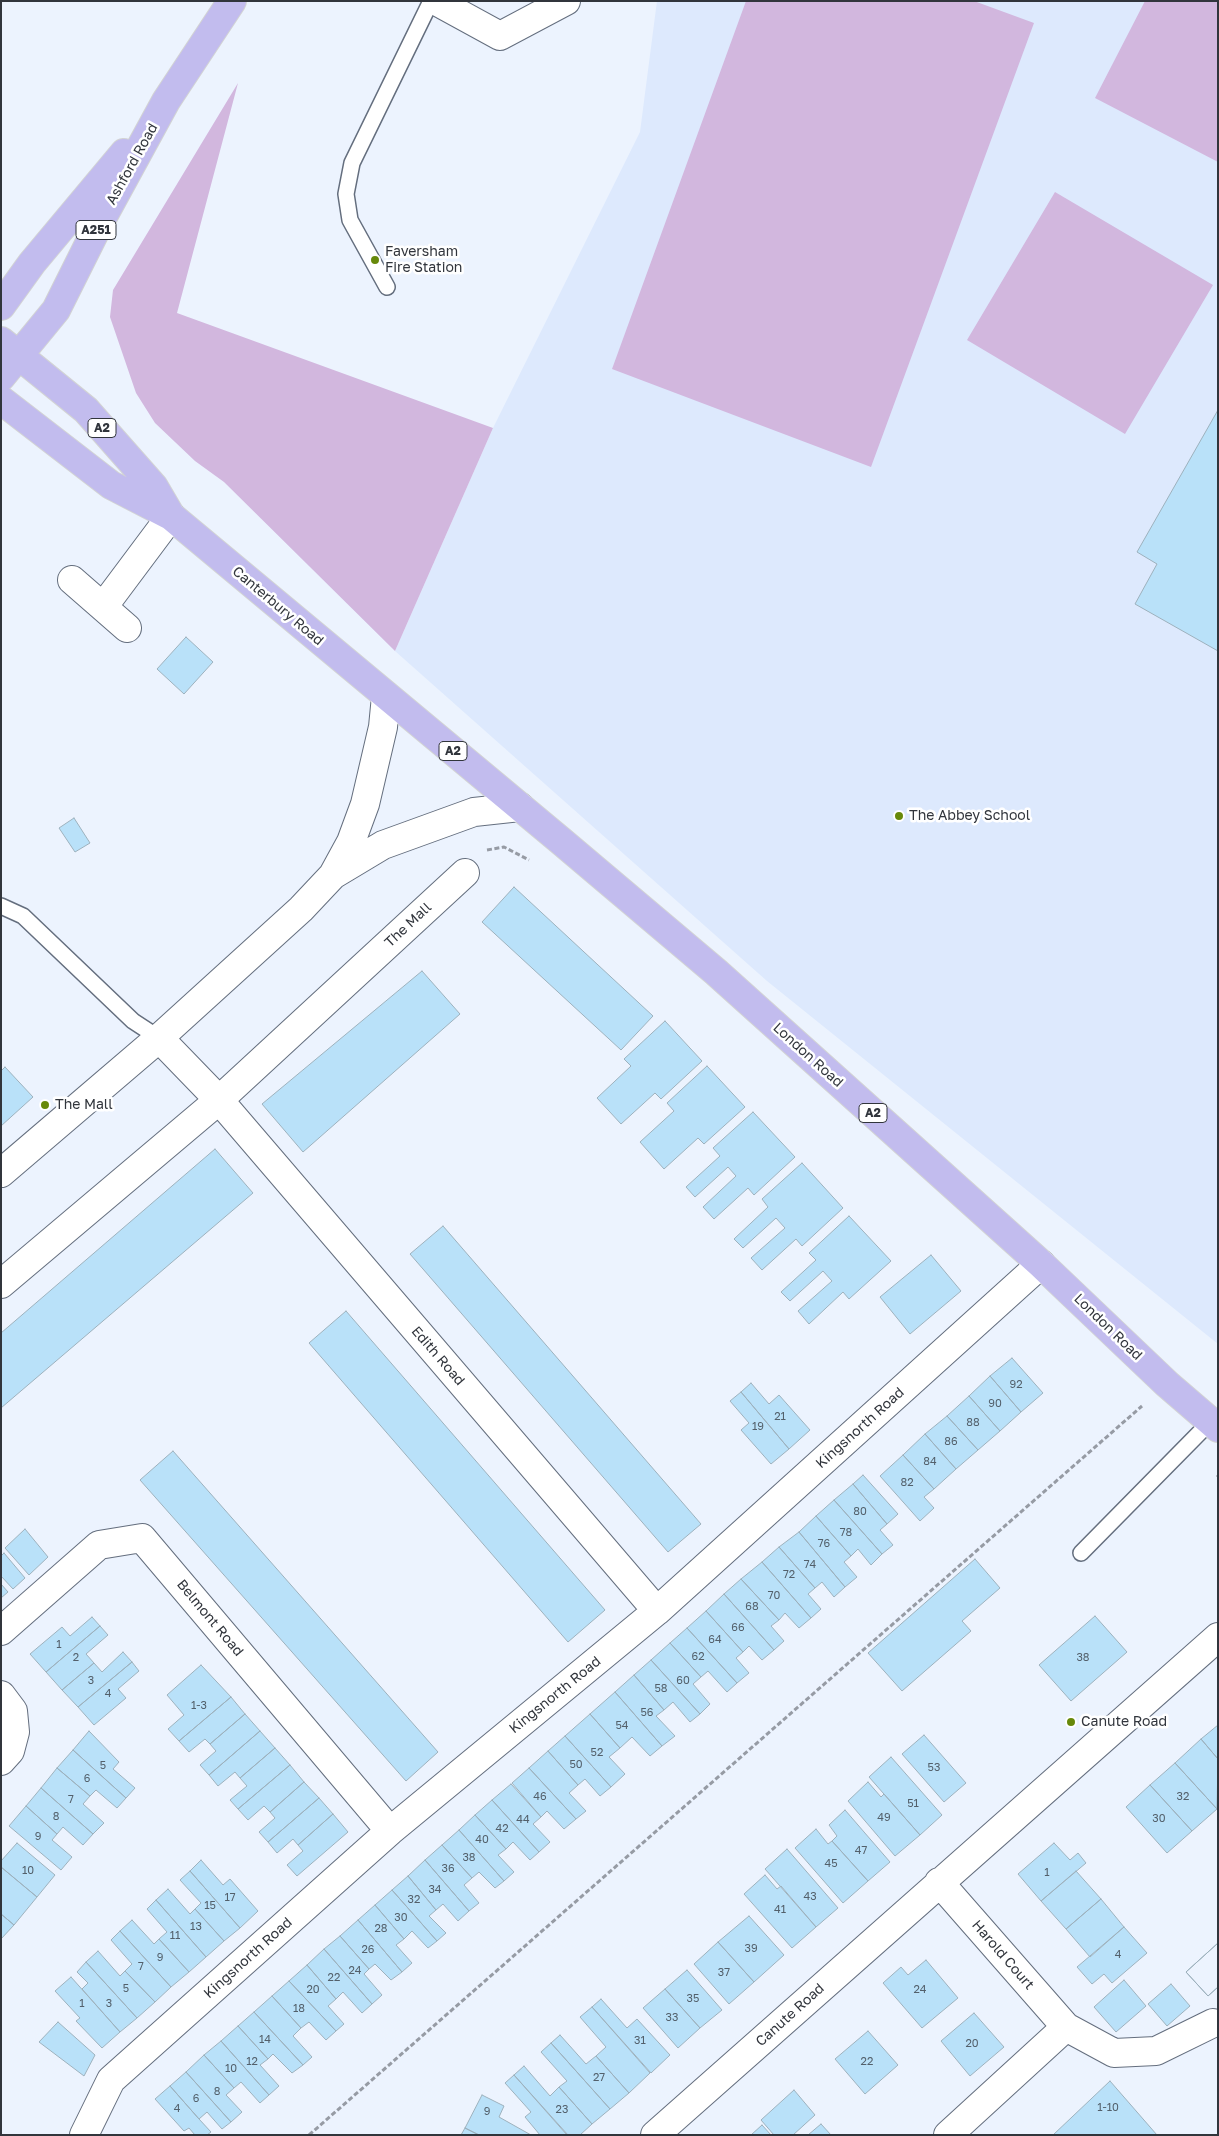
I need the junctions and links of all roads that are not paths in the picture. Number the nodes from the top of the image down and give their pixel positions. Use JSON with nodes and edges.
{"nodes":[{"id":1,"x":232,"y":1,"type":"edge"},
{"id":2,"x":431,"y":1,"type":"edge"},
{"id":3,"x":436,"y":1,"type":"edge"},
{"id":4,"x":566,"y":1,"type":"edge"},
{"id":5,"x":166,"y":101,"type":"junction"},
{"id":6,"x":388,"y":287,"type":"dead end"},
{"id":7,"x":1,"y":306,"type":"edge"},
{"id":8,"x":10,"y":348,"type":"edge"},
{"id":9,"x":1,"y":377,"type":"edge"},
{"id":10,"x":1,"y":400,"type":"edge"},
{"id":11,"x":171,"y":516,"type":"junction"},
{"id":12,"x":72,"y":580,"type":"dead end"},
{"id":13,"x":103,"y":607,"type":"junction"},
{"id":14,"x":127,"y":628,"type":"dead end"},
{"id":15,"x":386,"y":696,"type":"junction"},
{"id":16,"x":520,"y":807,"type":"junction"},
{"id":17,"x":465,"y":873,"type":"road end"},
{"id":18,"x":333,"y":875,"type":"junction"},
{"id":19,"x":1,"y":906,"type":"edge"},
{"id":20,"x":159,"y":1038,"type":"junction"},
{"id":21,"x":219,"y":1100,"type":"junction"},
{"id":22,"x":1,"y":1173,"type":"edge"},
{"id":23,"x":1041,"y":1264,"type":"junction"},
{"id":24,"x":1,"y":1284,"type":"edge"},
{"id":25,"x":1216,"y":1421,"type":"edge"},
{"id":26,"x":1081,"y":1552,"type":"dead end"},
{"id":27,"x":656,"y":1611,"type":"junction"},
{"id":28,"x":1,"y":1631,"type":"edge"},
{"id":29,"x":1218,"y":1637,"type":"edge"},
{"id":30,"x":1,"y":1695,"type":"edge"},
{"id":31,"x":1,"y":1761,"type":"edge"},
{"id":32,"x":390,"y":1831,"type":"junction"},
{"id":33,"x":939,"y":1882,"type":"junction"},
{"id":34,"x":1213,"y":2023,"type":"dead end"},
{"id":35,"x":1066,"y":2027,"type":"junction"},
{"id":36,"x":84,"y":2135,"type":"edge"},
{"id":37,"x":655,"y":2135,"type":"edge"},
{"id":38,"x":948,"y":2135,"type":"edge"}],
"edges":[{"from":1,"to":5,"type":"main road","name":"Ashford Road","number":"A251"},
{"from":2,"to":6,"type":"lane"},
{"from":3,"to":4,"type":"street"},
{"from":5,"to":7,"type":"main road","name":"Ashford Road","number":"A251"},
{"from":5,"to":8,"type":"main road","name":"Ashford Road","number":"A251"},
{"from":8,"to":9,"type":"main road","name":"Ashford Road","number":"A251"},
{"from":8,"to":11,"type":"main road","name":"Canterbury Road","number":"A2"},
{"from":10,"to":11,"type":"main road","name":"Canterbury Road","number":"A2"},
{"from":11,"to":13,"type":"street"},
{"from":11,"to":15,"type":"main road","name":"Canterbury Road","number":"A2"},
{"from":12,"to":13,"type":"street"},
{"from":13,"to":14,"type":"street"},
{"from":15,"to":16,"type":"main road","name":"London Road","number":"A2"},
{"from":15,"to":18,"type":"street"},
{"from":16,"to":18,"type":"street"},
{"from":16,"to":23,"type":"main road","name":"London Road","number":"A2"},
{"from":17,"to":21,"type":"street","name":"The Mall"},
{"from":18,"to":20,"type":"street"},
{"from":19,"to":20,"type":"lane"},
{"from":20,"to":21,"type":"street"},
{"from":20,"to":22,"type":"street"},
{"from":21,"to":24,"type":"street","name":"The Mall"},
{"from":21,"to":27,"type":"street","name":"Edith Road"},
{"from":23,"to":25,"type":"main road","name":"London Road","number":"A2"},
{"from":23,"to":27,"type":"street","name":"Kingsnorth Road"},
{"from":25,"to":26,"type":"lane"},
{"from":27,"to":32,"type":"street","name":"Kingsnorth Road"},
{"from":28,"to":32,"type":"street","name":"Belmont Road"},
{"from":29,"to":33,"type":"street","name":"Canute Road"},
{"from":30,"to":31,"type":"street"},
{"from":32,"to":36,"type":"street","name":"Kingsnorth Road"},
{"from":33,"to":35,"type":"street","name":"Harold Court"},
{"from":33,"to":37,"type":"street","name":"Canute Road"},
{"from":34,"to":35,"type":"street","name":"Harold Court"},
{"from":35,"to":38,"type":"street"}]}
